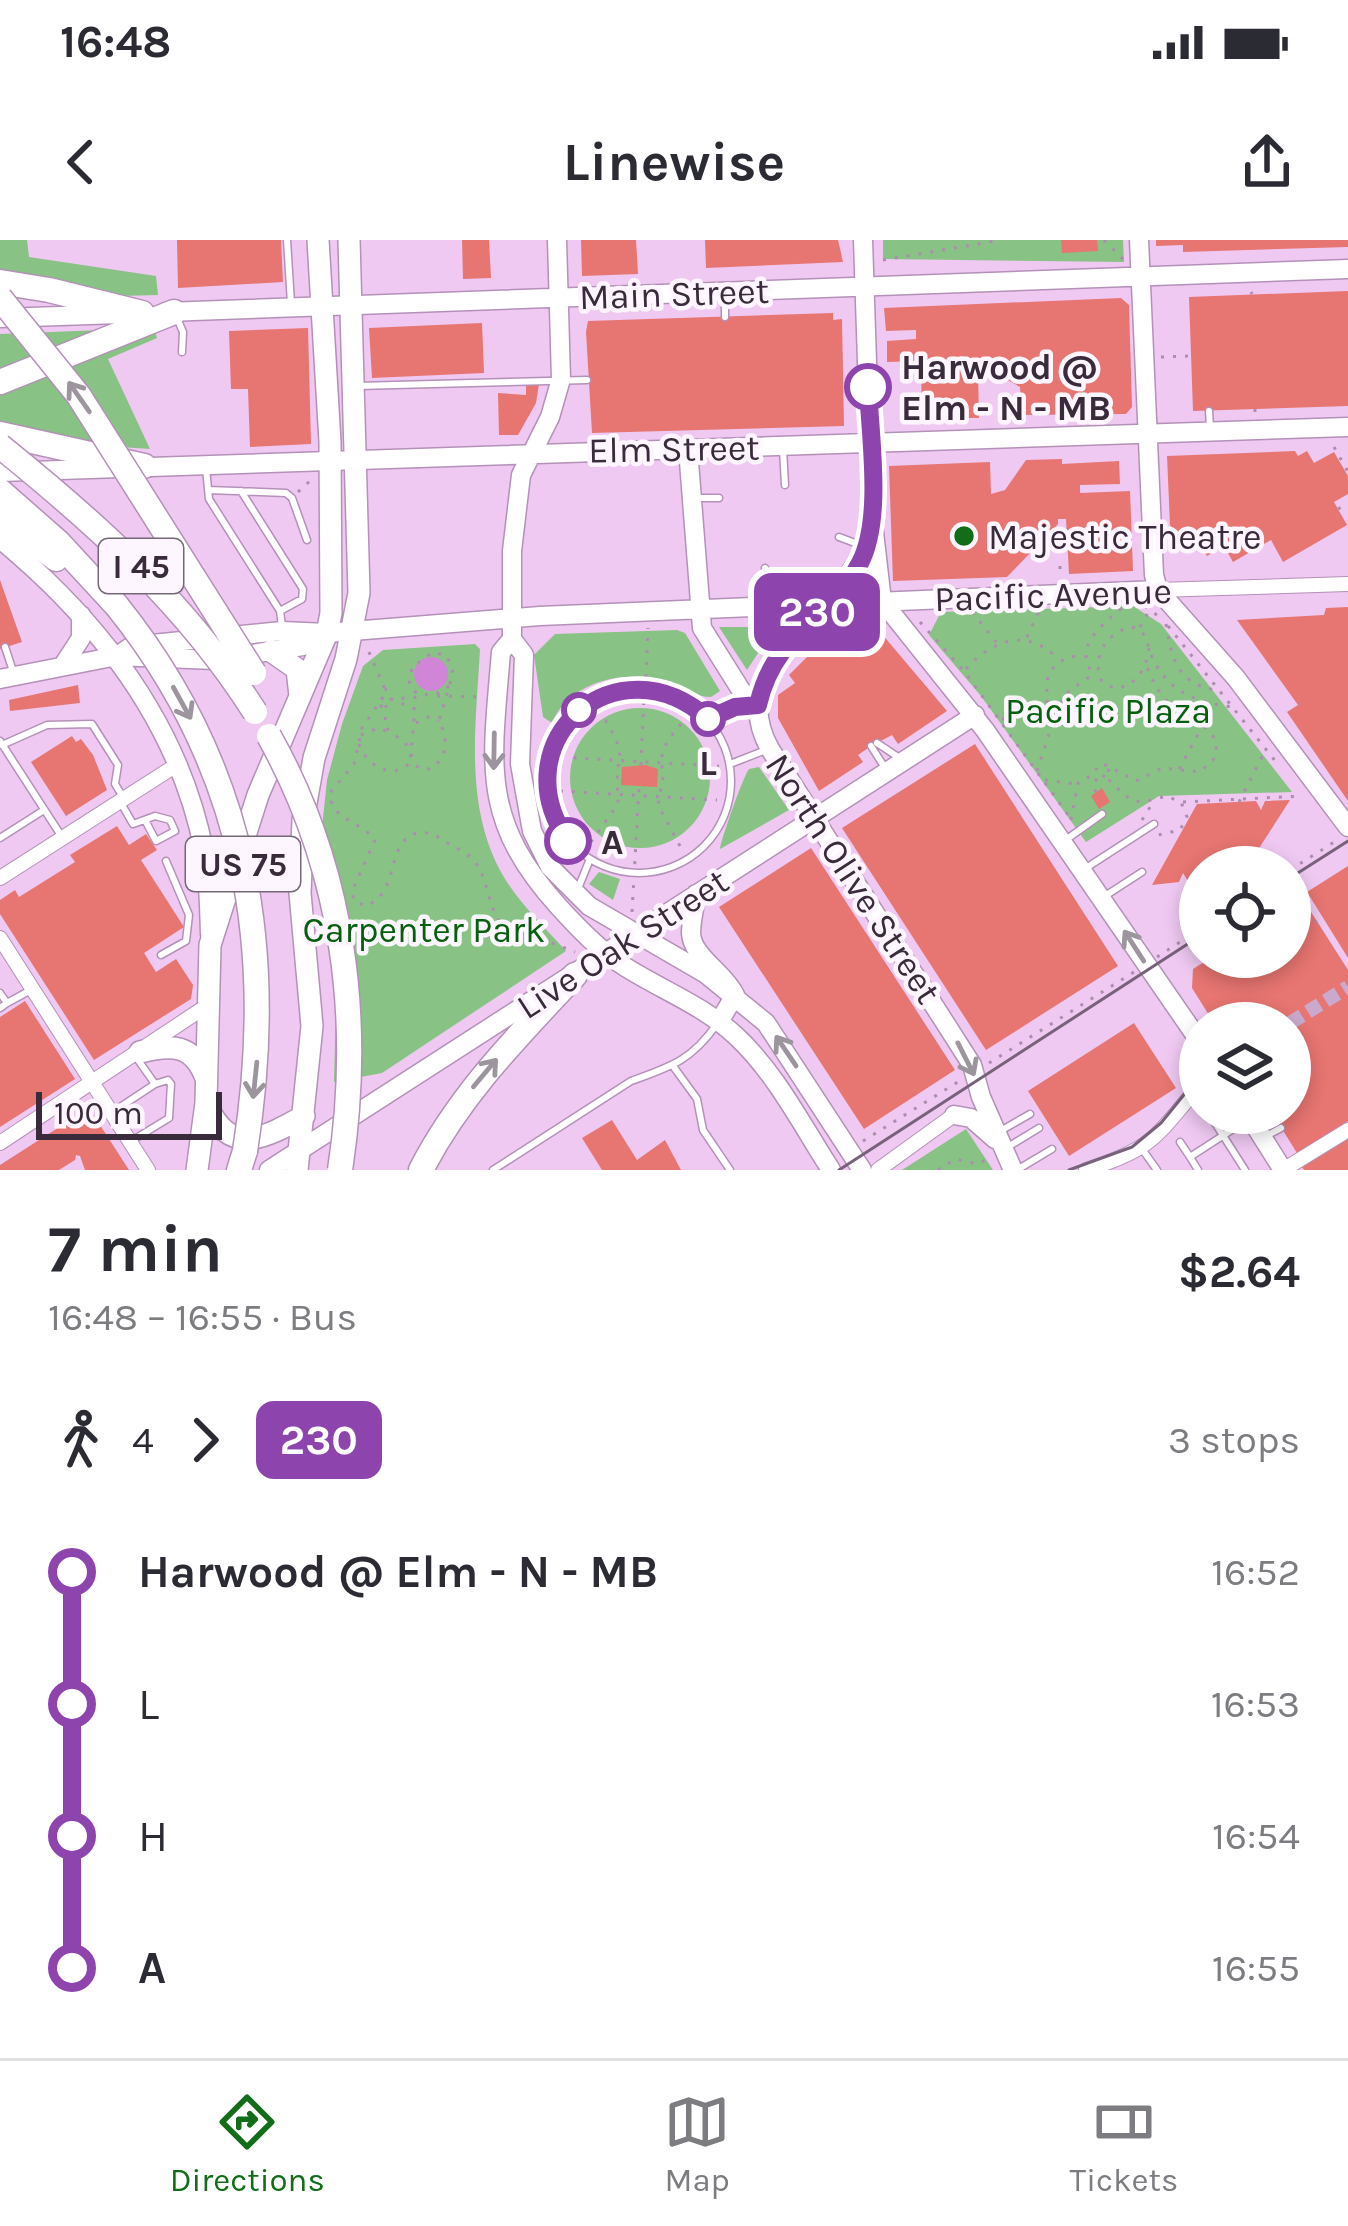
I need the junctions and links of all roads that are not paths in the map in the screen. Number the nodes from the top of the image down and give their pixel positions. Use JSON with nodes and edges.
{"nodes":[{"id":1,"x":287,"y":240,"type":"edge"},
{"id":2,"x":318,"y":240,"type":"edge"},
{"id":3,"x":349,"y":240,"type":"edge"},
{"id":4,"x":557,"y":240,"type":"edge"},
{"id":5,"x":863,"y":240,"type":"edge"},
{"id":6,"x":1139,"y":240,"type":"edge"},
{"id":7,"x":1348,"y":269,"type":"edge"},
{"id":8,"x":1141,"y":278,"type":"junction"},
{"id":9,"x":0,"y":282,"type":"edge"},
{"id":10,"x":864,"y":286,"type":"junction"},
{"id":11,"x":725,"y":291,"type":"junction"},
{"id":12,"x":559,"y":297,"type":"junction"},
{"id":13,"x":0,"y":298,"type":"edge"},
{"id":14,"x":351,"y":304,"type":"junction"},
{"id":15,"x":322,"y":306,"type":"junction"},
{"id":16,"x":291,"y":307,"type":"junction"},
{"id":17,"x":174,"y":312,"type":"junction"},
{"id":18,"x":142,"y":313,"type":"junction"},
{"id":19,"x":725,"y":317,"type":"dead end"},
{"id":20,"x":0,"y":318,"type":"edge"},
{"id":21,"x":182,"y":352,"type":"dead end"},
{"id":22,"x":561,"y":379,"type":"junction"},
{"id":23,"x":587,"y":380,"type":"dead end"},
{"id":24,"x":0,"y":382,"type":"edge"},
{"id":25,"x":354,"y":386,"type":"junction"},
{"id":26,"x":1209,"y":411,"type":"dead end"},
{"id":27,"x":1348,"y":427,"type":"edge"},
{"id":28,"x":1210,"y":432,"type":"junction"},
{"id":29,"x":0,"y":434,"type":"edge"},
{"id":30,"x":1147,"y":434,"type":"junction"},
{"id":31,"x":870,"y":443,"type":"junction"},
{"id":32,"x":0,"y":446,"type":"edge"},
{"id":33,"x":783,"y":446,"type":"junction"},
{"id":34,"x":688,"y":448,"type":"junction"},
{"id":35,"x":530,"y":452,"type":"junction"},
{"id":36,"x":357,"y":459,"type":"junction"},
{"id":37,"x":206,"y":464,"type":"junction"},
{"id":38,"x":144,"y":466,"type":"junction"},
{"id":39,"x":321,"y":468,"type":"junction"},
{"id":40,"x":0,"y":472,"type":"edge"},
{"id":41,"x":785,"y":485,"type":"dead end"},
{"id":42,"x":208,"y":490,"type":"junction"},
{"id":43,"x":241,"y":490,"type":"junction"},
{"id":44,"x":0,"y":491,"type":"edge"},
{"id":45,"x":719,"y":497,"type":"dead end"},
{"id":46,"x":692,"y":498,"type":"junction"},
{"id":47,"x":872,"y":515,"type":"junction"},
{"id":48,"x":0,"y":517,"type":"edge"},
{"id":49,"x":839,"y":537,"type":"dead end"},
{"id":50,"x":0,"y":539,"type":"edge"},
{"id":51,"x":307,"y":540,"type":"dead end"},
{"id":52,"x":866,"y":547,"type":"junction"},
{"id":53,"x":765,"y":568,"type":"dead end"},
{"id":54,"x":1348,"y":584,"type":"edge"},
{"id":55,"x":1159,"y":590,"type":"junction"},
{"id":56,"x":882,"y":601,"type":"junction"},
{"id":57,"x":825,"y":603,"type":"junction"},
{"id":58,"x":766,"y":605,"type":"junction"},
{"id":59,"x":117,"y":606,"type":"junction"},
{"id":60,"x":698,"y":608,"type":"junction"},
{"id":61,"x":81,"y":615,"type":"junction"},
{"id":62,"x":512,"y":617,"type":"junction"},
{"id":63,"x":281,"y":621,"type":"junction"},
{"id":64,"x":353,"y":631,"type":"junction"},
{"id":65,"x":327,"y":633,"type":"junction"},
{"id":66,"x":512,"y":639,"type":"junction"},
{"id":67,"x":5,"y":647,"type":"dead end"},
{"id":68,"x":271,"y":651,"type":"junction"},
{"id":69,"x":117,"y":656,"type":"junction"},
{"id":70,"x":64,"y":664,"type":"junction"},
{"id":71,"x":7,"y":676,"type":"edge"},
{"id":72,"x":300,"y":698,"type":"junction"},
{"id":73,"x":758,"y":705,"type":"junction"},
{"id":74,"x":255,"y":712,"type":"junction"},
{"id":75,"x":974,"y":715,"type":"junction"},
{"id":76,"x":708,"y":719,"type":"junction"},
{"id":77,"x":1,"y":743,"type":"edge"},
{"id":78,"x":770,"y":748,"type":"junction"},
{"id":79,"x":316,"y":751,"type":"junction"},
{"id":80,"x":178,"y":764,"type":"junction"},
{"id":81,"x":730,"y":764,"type":"junction"},
{"id":82,"x":896,"y":766,"type":"junction"},
{"id":83,"x":121,"y":799,"type":"junction"},
{"id":84,"x":44,"y":810,"type":"junction"},
{"id":85,"x":1102,"y":814,"type":"dead end"},
{"id":86,"x":816,"y":817,"type":"junction"},
{"id":87,"x":145,"y":820,"type":"junction"},
{"id":88,"x":1150,"y":827,"type":"road end"},
{"id":89,"x":1061,"y":832,"type":"junction"},
{"id":90,"x":1344,"y":832,"type":"edge"},
{"id":91,"x":62,"y":837,"type":"junction"},
{"id":92,"x":0,"y":838,"type":"edge"},
{"id":93,"x":568,"y":841,"type":"junction"},
{"id":94,"x":543,"y":856,"type":"junction"},
{"id":95,"x":590,"y":859,"type":"junction"},
{"id":96,"x":166,"y":861,"type":"dead end"},
{"id":97,"x":1083,"y":870,"type":"junction"},
{"id":98,"x":1142,"y":872,"type":"dead end"},
{"id":99,"x":0,"y":878,"type":"edge"},
{"id":100,"x":696,"y":894,"type":"junction"},
{"id":101,"x":576,"y":895,"type":"junction"},
{"id":102,"x":208,"y":896,"type":"junction"},
{"id":103,"x":182,"y":898,"type":"junction"},
{"id":104,"x":1102,"y":898,"type":"junction"},
{"id":105,"x":634,"y":924,"type":"junction"},
{"id":106,"x":201,"y":935,"type":"junction"},
{"id":107,"x":0,"y":938,"type":"edge"},
{"id":108,"x":608,"y":953,"type":"junction"},
{"id":109,"x":161,"y":955,"type":"dead end"},
{"id":110,"x":673,"y":955,"type":"junction"},
{"id":111,"x":575,"y":963,"type":"junction"},
{"id":112,"x":656,"y":983,"type":"junction"},
{"id":113,"x":32,"y":989,"type":"junction"},
{"id":114,"x":0,"y":993,"type":"edge"},
{"id":115,"x":735,"y":995,"type":"junction"},
{"id":116,"x":3,"y":1005,"type":"edge"},
{"id":117,"x":208,"y":1005,"type":"junction"},
{"id":118,"x":1179,"y":1011,"type":"edge"},
{"id":119,"x":719,"y":1022,"type":"junction"},
{"id":120,"x":350,"y":1028,"type":"junction"},
{"id":121,"x":138,"y":1054,"type":"junction"},
{"id":122,"x":673,"y":1066,"type":"junction"},
{"id":123,"x":206,"y":1078,"type":"junction"},
{"id":124,"x":92,"y":1084,"type":"junction"},
{"id":125,"x":154,"y":1084,"type":"junction"},
{"id":126,"x":206,"y":1102,"type":"junction"},
{"id":127,"x":1179,"y":1111,"type":"edge"},
{"id":128,"x":111,"y":1113,"type":"junction"},
{"id":129,"x":1030,"y":1114,"type":"dead end"},
{"id":130,"x":954,"y":1115,"type":"joint"},
{"id":131,"x":304,"y":1116,"type":"junction"},
{"id":132,"x":347,"y":1120,"type":"junction"},
{"id":133,"x":1040,"y":1128,"type":"dead end"},
{"id":134,"x":1348,"y":1130,"type":"edge"},
{"id":135,"x":1221,"y":1134,"type":"edge"},
{"id":136,"x":1226,"y":1134,"type":"edge"},
{"id":137,"x":1272,"y":1134,"type":"edge"},
{"id":138,"x":1223,"y":1137,"type":"junction"},
{"id":139,"x":130,"y":1142,"type":"junction"},
{"id":140,"x":1180,"y":1142,"type":"dead end"},
{"id":141,"x":0,"y":1143,"type":"edge"},
{"id":142,"x":855,"y":1145,"type":"junction"},
{"id":143,"x":998,"y":1147,"type":"junction"},
{"id":144,"x":1052,"y":1148,"type":"dead end"},
{"id":145,"x":1142,"y":1149,"type":"junction"},
{"id":146,"x":1190,"y":1157,"type":"junction"},
{"id":147,"x":298,"y":1161,"type":"edge"},
{"id":148,"x":242,"y":1164,"type":"edge"},
{"id":149,"x":142,"y":1168,"type":"edge"},
{"id":150,"x":827,"y":1169,"type":"edge"},
{"id":151,"x":197,"y":1170,"type":"edge"},
{"id":152,"x":269,"y":1170,"type":"edge"},
{"id":153,"x":326,"y":1170,"type":"edge"},
{"id":154,"x":340,"y":1170,"type":"edge"},
{"id":155,"x":422,"y":1170,"type":"edge"},
{"id":156,"x":493,"y":1170,"type":"edge"},
{"id":157,"x":730,"y":1170,"type":"edge"},
{"id":158,"x":862,"y":1170,"type":"edge"},
{"id":159,"x":878,"y":1170,"type":"edge"},
{"id":160,"x":1015,"y":1170,"type":"edge"},
{"id":161,"x":1086,"y":1170,"type":"edge"},
{"id":162,"x":1157,"y":1170,"type":"edge"},
{"id":163,"x":1198,"y":1170,"type":"edge"},
{"id":164,"x":1245,"y":1170,"type":"edge"},
{"id":165,"x":1283,"y":1170,"type":"edge"}],
"edges":[{"from":1,"to":16,"type":"lane"},
{"from":2,"to":15,"type":"main road"},
{"from":3,"to":14,"type":"main road"},
{"from":4,"to":12,"type":"main road"},
{"from":5,"to":10,"type":"main road"},
{"from":6,"to":8,"type":"main road"},
{"from":7,"to":8,"type":"main road","name":"Main Street"},
{"from":8,"to":10,"type":"main road","name":"Main Street"},
{"from":8,"to":30,"type":"main road"},
{"from":9,"to":18,"type":"highway"},
{"from":10,"to":11,"type":"main road","name":"Main Street"},
{"from":10,"to":31,"type":"main road"},
{"from":11,"to":12,"type":"main road","name":"Main Street"},
{"from":11,"to":19,"type":"lane"},
{"from":12,"to":14,"type":"main road","name":"Main Street"},
{"from":12,"to":22,"type":"main road"},
{"from":74,"to":13,"type":"highway","one_way":true,"bridge":true},
{"from":14,"to":15,"type":"main road","name":"Main Street"},
{"from":14,"to":25,"type":"main road"},
{"from":15,"to":16,"type":"main road","name":"Main Street"},
{"from":15,"to":39,"type":"main road"},
{"from":16,"to":17,"type":"main road","name":"Main Street"},
{"from":17,"to":18,"type":"main road","name":"Main Street"},
{"from":17,"to":21,"type":"lane"},
{"from":17,"to":24,"type":"highway"},
{"from":18,"to":20,"type":"main road","name":"Main Street"},
{"from":22,"to":23,"type":"lane"},
{"from":22,"to":25,"type":"lane"},
{"from":22,"to":35,"type":"main road"},
{"from":25,"to":36,"type":"main road"},
{"from":26,"to":28,"type":"lane"},
{"from":27,"to":28,"type":"main road","name":"Elm Street"},
{"from":28,"to":30,"type":"main road","name":"Elm Street"},
{"from":29,"to":38,"type":"highway"},
{"from":30,"to":31,"type":"main road","name":"Elm Street"},
{"from":30,"to":55,"type":"main road"},
{"from":31,"to":33,"type":"main road","name":"Elm Street"},
{"from":31,"to":47,"type":"main road"},
{"from":32,"to":74,"type":"highway","number":"I 45","bridge":true},
{"from":33,"to":34,"type":"main road","name":"Elm Street"},
{"from":33,"to":41,"type":"lane"},
{"from":34,"to":35,"type":"main road","name":"Elm Street"},
{"from":34,"to":46,"type":"main road","name":"North Olive Street"},
{"from":35,"to":36,"type":"main road","name":"Elm Street"},
{"from":35,"to":62,"type":"main road"},
{"from":36,"to":39,"type":"main road","name":"Elm Street"},
{"from":36,"to":64,"type":"main road"},
{"from":37,"to":38,"type":"main road","name":"Elm Street"},
{"from":37,"to":39,"type":"main road","name":"Elm Street"},
{"from":37,"to":42,"type":"lane"},
{"from":38,"to":40,"type":"main road","name":"Elm Street"},
{"from":39,"to":65,"type":"main road"},
{"from":42,"to":43,"type":"lane"},
{"from":42,"to":63,"type":"lane"},
{"from":43,"to":51,"type":"lane"},
{"from":43,"to":63,"type":"lane"},
{"from":44,"to":59,"type":"highway","number":"US 75"},
{"from":45,"to":46,"type":"lane"},
{"from":46,"to":60,"type":"main road","name":"North Olive Street"},
{"from":47,"to":52,"type":"main road"},
{"from":47,"to":56,"type":"main road"},
{"from":48,"to":59,"type":"highway"},
{"from":49,"to":52,"type":"lane"},
{"from":50,"to":61,"type":"main road"},
{"from":52,"to":57,"type":"main road"},
{"from":53,"to":58,"type":"lane"},
{"from":54,"to":55,"type":"street","name":"Pacific Avenue"},
{"from":55,"to":56,"type":"main road","name":"Pacific Avenue"},
{"from":55,"to":90,"type":"main road"},
{"from":56,"to":57,"type":"main road","name":"Pacific Avenue"},
{"from":56,"to":75,"type":"main road"},
{"from":57,"to":58,"type":"main road","name":"Pacific Avenue"},
{"from":57,"to":73,"type":"main road"},
{"from":58,"to":60,"type":"main road","name":"Pacific Avenue"},
{"from":59,"to":148,"type":"highway","number":"US 75","one_way":true,"bridge":true},
{"from":60,"to":62,"type":"main road","name":"Pacific Avenue"},
{"from":60,"to":73,"type":"main road","name":"North Olive Street"},
{"from":61,"to":69,"type":"main road"},
{"from":61,"to":70,"type":"main road"},
{"from":62,"to":64,"type":"main road","name":"Pacific Avenue"},
{"from":62,"to":66,"type":"main road"},
{"from":63,"to":65,"type":"main road","name":"Pacific Avenue"},
{"from":63,"to":69,"type":"main road","name":"Pacific Avenue"},
{"from":64,"to":65,"type":"main road","name":"Pacific Avenue"},
{"from":64,"to":79,"type":"main road"},
{"from":65,"to":68,"type":"main road","name":"Pacific Avenue"},
{"from":65,"to":72,"type":"main road"},
{"from":65,"to":79,"type":"main road"},
{"from":66,"to":94,"type":"main road"},
{"from":66,"to":108,"type":"main road","one_way":true},
{"from":67,"to":71,"type":"lane"},
{"from":68,"to":69,"type":"main road","name":"Pacific Avenue"},
{"from":68,"to":72,"type":"main road"},
{"from":69,"to":70,"type":"main road","name":"Pacific Avenue"},
{"from":69,"to":80,"type":"main road"},
{"from":70,"to":71,"type":"main road","name":"Pacific Avenue"},
{"from":72,"to":106,"type":"main road"},
{"from":73,"to":76,"type":"lane"},
{"from":73,"to":78,"type":"main road","name":"North Olive Street"},
{"from":74,"to":120,"type":"highway","number":"I 45","bridge":true},
{"from":75,"to":82,"type":"main road","name":"Live Oak Street"},
{"from":75,"to":89,"type":"main road"},
{"from":76,"to":81,"type":"lane"},
{"from":76,"to":93,"type":"lane"},
{"from":77,"to":83,"type":"lane"},
{"from":77,"to":84,"type":"lane"},
{"from":78,"to":81,"type":"lane"},
{"from":78,"to":86,"type":"main road","name":"North Olive Street"},
{"from":79,"to":131,"type":"main road"},
{"from":80,"to":83,"type":"street"},
{"from":80,"to":102,"type":"main road"},
{"from":81,"to":95,"type":"lane"},
{"from":82,"to":82,"type":"lane"},
{"from":82,"to":86,"type":"main road","name":"Live Oak Street"},
{"from":83,"to":87,"type":"lane"},
{"from":83,"to":91,"type":"street"},
{"from":84,"to":91,"type":"lane"},
{"from":84,"to":92,"type":"lane"},
{"from":85,"to":89,"type":"lane"},
{"from":86,"to":100,"type":"main road","name":"Live Oak Street"},
{"from":86,"to":143,"type":"main road","name":"North Olive Street","one_way":true},
{"from":87,"to":87,"type":"lane"},
{"from":88,"to":97,"type":"lane"},
{"from":89,"to":97,"type":"main road"},
{"from":91,"to":99,"type":"street"},
{"from":93,"to":94,"type":"lane"},
{"from":93,"to":95,"type":"lane"},
{"from":94,"to":101,"type":"main road"},
{"from":95,"to":101,"type":"lane"},
{"from":96,"to":103,"type":"lane"},
{"from":97,"to":104,"type":"main road"},
{"from":98,"to":104,"type":"lane"},
{"from":100,"to":105,"type":"main road","name":"Live Oak Street"},
{"from":100,"to":115,"type":"main road"},
{"from":101,"to":105,"type":"main road"},
{"from":102,"to":103,"type":"lane"},
{"from":102,"to":106,"type":"main road"},
{"from":103,"to":106,"type":"lane"},
{"from":118,"to":104,"type":"main road","one_way":true},
{"from":105,"to":108,"type":"main road","name":"Live Oak Street"},
{"from":105,"to":110,"type":"main road"},
{"from":106,"to":109,"type":"lane"},
{"from":106,"to":117,"type":"main road"},
{"from":107,"to":113,"type":"street"},
{"from":108,"to":111,"type":"main road","name":"Live Oak Street"},
{"from":108,"to":112,"type":"main road"},
{"from":110,"to":112,"type":"main road"},
{"from":110,"to":115,"type":"main road"},
{"from":111,"to":132,"type":"main road","name":"Live Oak Street"},
{"from":155,"to":111,"type":"highway","one_way":true},
{"from":112,"to":119,"type":"main road"},
{"from":113,"to":116,"type":"lane"},
{"from":113,"to":124,"type":"street"},
{"from":114,"to":116,"type":"lane"},
{"from":115,"to":119,"type":"main road"},
{"from":142,"to":115,"type":"main road","one_way":true},
{"from":117,"to":121,"type":"street"},
{"from":117,"to":123,"type":"main road"},
{"from":119,"to":122,"type":"lane"},
{"from":119,"to":150,"type":"main road"},
{"from":120,"to":153,"type":"highway","bridge":true},
{"from":120,"to":154,"type":"highway","number":"I 45","bridge":true},
{"from":121,"to":123,"type":"main road"},
{"from":121,"to":124,"type":"street"},
{"from":121,"to":125,"type":"lane"},
{"from":122,"to":156,"type":"lane"},
{"from":122,"to":157,"type":"lane"},
{"from":123,"to":126,"type":"main road"},
{"from":124,"to":128,"type":"street"},
{"from":124,"to":141,"type":"street"},
{"from":125,"to":128,"type":"lane"},
{"from":125,"to":139,"type":"lane"},
{"from":126,"to":131,"type":"main road"},
{"from":126,"to":151,"type":"main road"},
{"from":127,"to":145,"type":"street"},
{"from":128,"to":139,"type":"street"},
{"from":129,"to":143,"type":"lane"},
{"from":130,"to":143,"type":"main road"},
{"from":130,"to":159,"type":"street"},
{"from":131,"to":147,"type":"main road"},
{"from":132,"to":147,"type":"main road","name":"Live Oak Street"},
{"from":132,"to":154,"type":"street"},
{"from":133,"to":143,"type":"lane"},
{"from":134,"to":165,"type":"street"},
{"from":135,"to":138,"type":"lane"},
{"from":136,"to":138,"type":"lane"},
{"from":137,"to":165,"type":"main road"},
{"from":138,"to":146,"type":"lane"},
{"from":138,"to":164,"type":"lane"},
{"from":139,"to":149,"type":"street"},
{"from":140,"to":146,"type":"lane"},
{"from":142,"to":150,"type":"street"},
{"from":142,"to":158,"type":"main road"},
{"from":143,"to":160,"type":"main road","name":"North Olive Street"},
{"from":144,"to":160,"type":"lane"},
{"from":145,"to":161,"type":"street"},
{"from":145,"to":162,"type":"lane"},
{"from":146,"to":163,"type":"lane"},
{"from":147,"to":152,"type":"main road","name":"Live Oak Street"}]}
